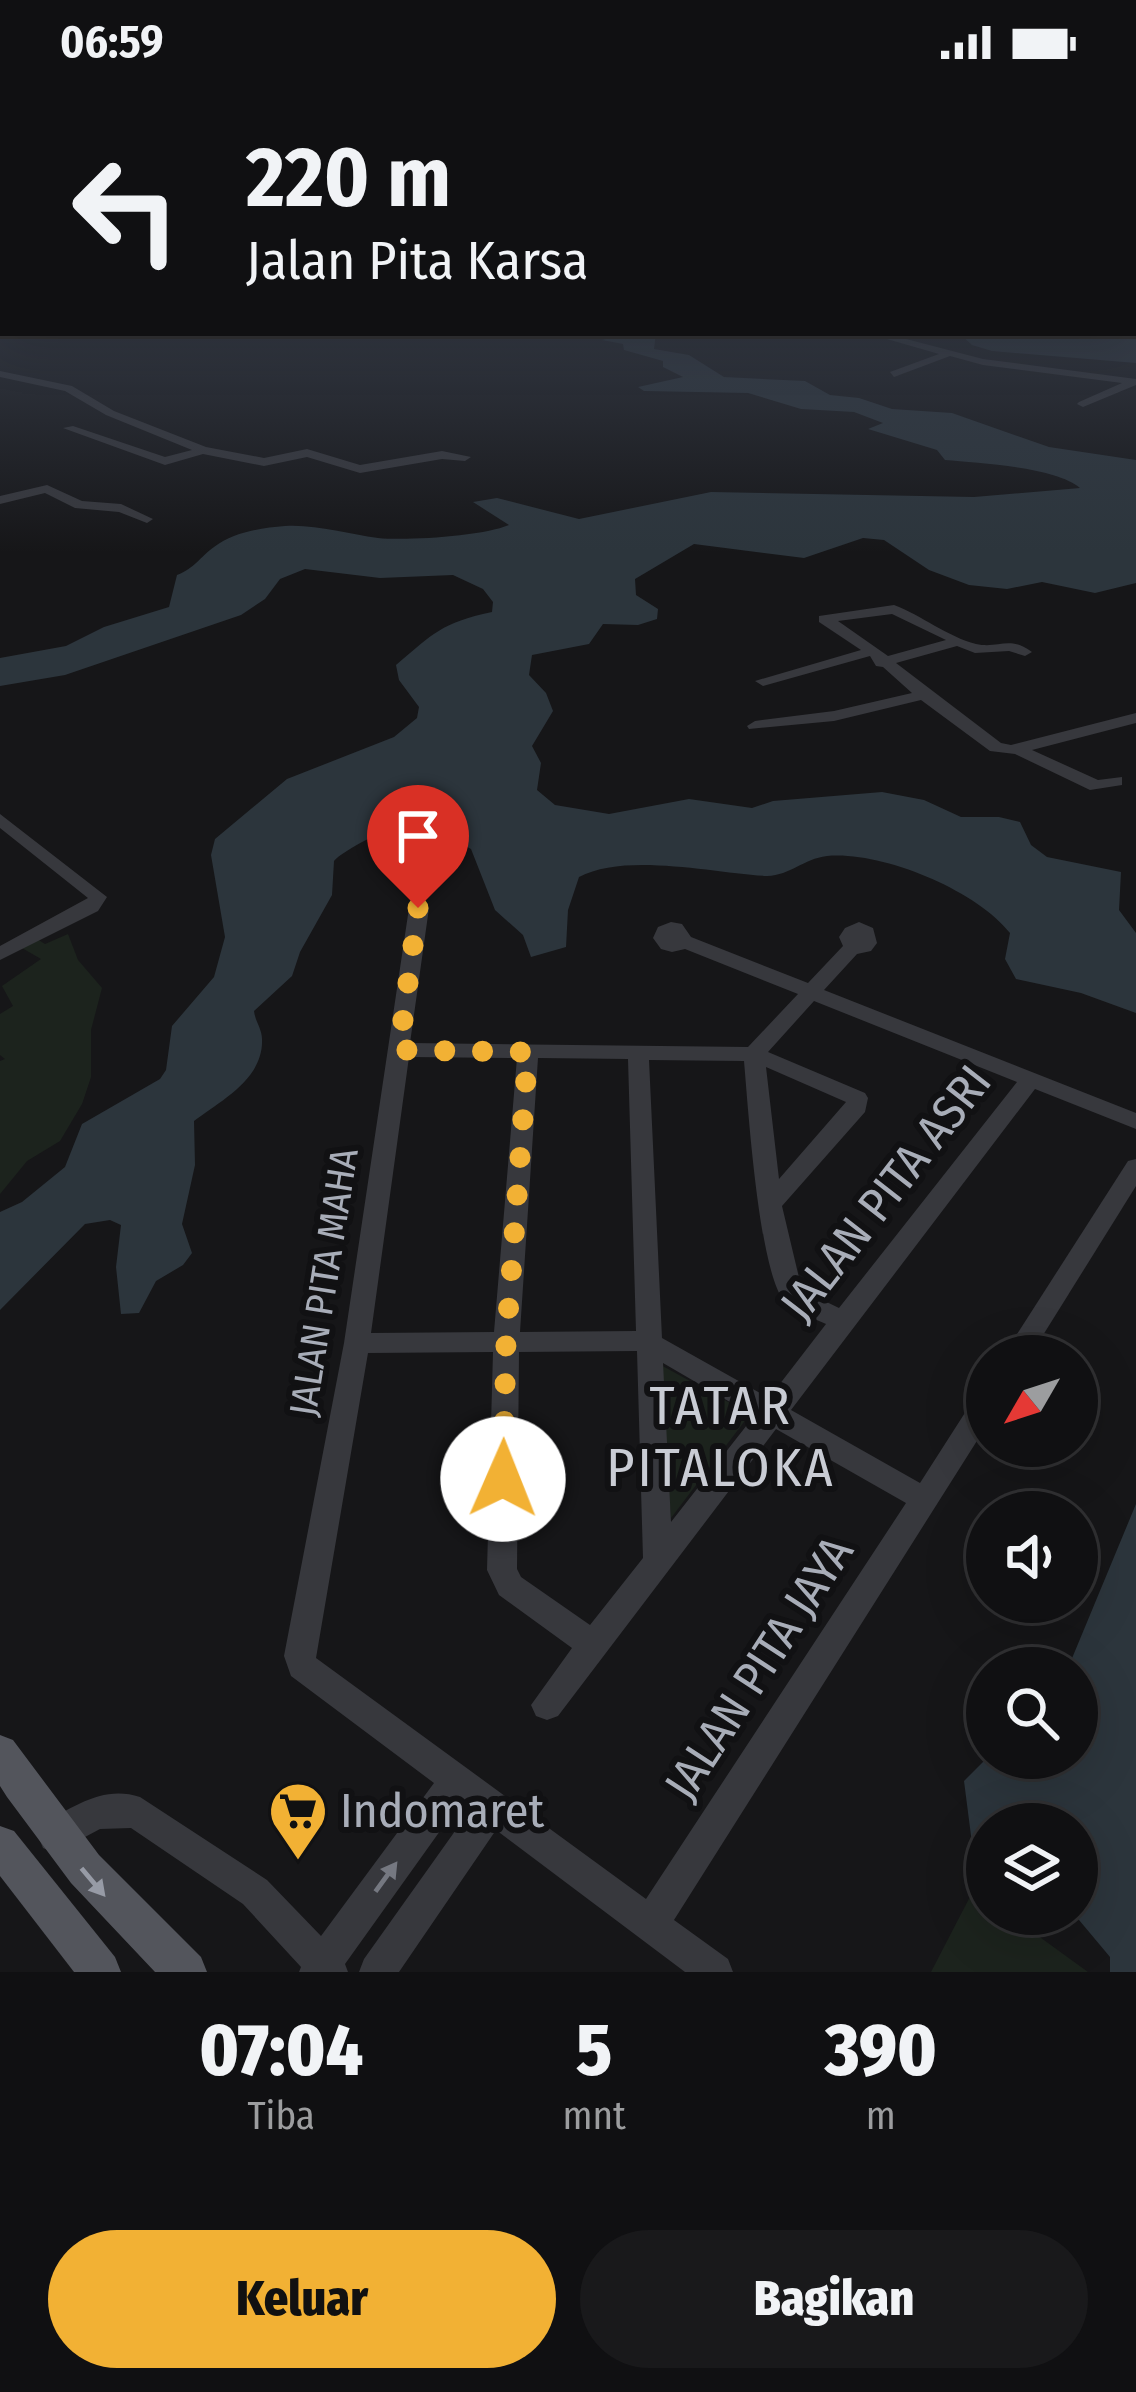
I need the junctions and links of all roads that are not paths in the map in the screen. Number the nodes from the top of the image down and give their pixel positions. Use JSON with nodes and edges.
{"nodes":[{"id":1,"x":10,"y":376,"type":"edge"},
{"id":2,"x":1020,"y":376,"type":"edge"},
{"id":3,"x":1091,"y":376,"type":"edge"},
{"id":4,"x":1038,"y":381,"type":"dead end"},
{"id":5,"x":1136,"y":382,"type":"edge"},
{"id":6,"x":1083,"y":404,"type":"dead end"},
{"id":7,"x":69,"y":428,"type":"dead end"},
{"id":8,"x":203,"y":450,"type":"junction"},
{"id":9,"x":465,"y":458,"type":"dead end"},
{"id":10,"x":0,"y":500,"type":"edge"},
{"id":11,"x":147,"y":520,"type":"dead end"},
{"id":12,"x":958,"y":641,"type":"junction"},
{"id":13,"x":1024,"y":652,"type":"dead end"},
{"id":14,"x":877,"y":657,"type":"junction"},
{"id":15,"x":763,"y":681,"type":"dead end"},
{"id":16,"x":924,"y":695,"type":"junction"},
{"id":17,"x":1136,"y":718,"type":"edge"},
{"id":18,"x":755,"y":726,"type":"dead end"},
{"id":19,"x":1018,"y":749,"type":"junction"},
{"id":20,"x":1116,"y":781,"type":"dead end"},
{"id":21,"x":0,"y":819,"type":"edge"},
{"id":22,"x":418,"y":908,"type":"dead end"},
{"id":23,"x":683,"y":941,"type":"dead end"},
{"id":24,"x":854,"y":945,"type":"dead end"},
{"id":25,"x":0,"y":954,"type":"edge"},
{"id":26,"x":814,"y":991,"type":"junction"},
{"id":27,"x":399,"y":1050,"type":"junction"},
{"id":28,"x":528,"y":1052,"type":"junction"},
{"id":29,"x":638,"y":1053,"type":"junction"},
{"id":30,"x":754,"y":1054,"type":"junction"},
{"id":31,"x":1032,"y":1077,"type":"junction"},
{"id":32,"x":1136,"y":1121,"type":"edge"},
{"id":33,"x":1136,"y":1167,"type":"edge"},
{"id":34,"x":770,"y":1204,"type":"junction"},
{"id":35,"x":844,"y":1322,"type":"junction"},
{"id":36,"x":1029,"y":1335,"type":"edge"},
{"id":37,"x":646,"y":1341,"type":"junction"},
{"id":38,"x":506,"y":1342,"type":"junction"},
{"id":39,"x":357,"y":1343,"type":"junction"},
{"id":40,"x":772,"y":1415,"type":"junction"},
{"id":41,"x":966,"y":1435,"type":"edge"},
{"id":42,"x":925,"y":1500,"type":"junction"},
{"id":43,"x":658,"y":1562,"type":"junction"},
{"id":44,"x":594,"y":1645,"type":"junction"},
{"id":45,"x":547,"y":1706,"type":"dead end"},
{"id":46,"x":0,"y":1753,"type":"edge"},
{"id":47,"x":455,"y":1782,"type":"junction"},
{"id":48,"x":491,"y":1809,"type":"junction"},
{"id":49,"x":55,"y":1836,"type":"junction"},
{"id":50,"x":0,"y":1845,"type":"edge"},
{"id":51,"x":650,"y":1925,"type":"junction"},
{"id":52,"x":323,"y":1970,"type":"edge"},
{"id":53,"x":100,"y":1972,"type":"edge"},
{"id":54,"x":186,"y":1972,"type":"edge"},
{"id":55,"x":377,"y":1972,"type":"edge"},
{"id":56,"x":715,"y":1972,"type":"edge"}],
"edges":[{"from":1,"to":8,"type":"street"},
{"from":2,"to":4,"type":"street"},
{"from":3,"to":5,"type":"street"},
{"from":5,"to":6,"type":"street"},
{"from":7,"to":8,"type":"street"},
{"from":8,"to":9,"type":"street"},
{"from":10,"to":11,"type":"street"},
{"from":12,"to":13,"type":"street"},
{"from":12,"to":14,"type":"street"},
{"from":12,"to":14,"type":"street"},
{"from":14,"to":15,"type":"street"},
{"from":14,"to":16,"type":"street"},
{"from":16,"to":18,"type":"street"},
{"from":16,"to":19,"type":"street"},
{"from":17,"to":19,"type":"street"},
{"from":19,"to":20,"type":"street"},
{"from":21,"to":25,"type":"street"},
{"from":22,"to":27,"type":"street","name":"JALAN PITA MAHA"},
{"from":23,"to":26,"type":"street"},
{"from":24,"to":26,"type":"street"},
{"from":26,"to":30,"type":"street"},
{"from":26,"to":31,"type":"street"},
{"from":27,"to":28,"type":"street"},
{"from":27,"to":39,"type":"street","name":"JALAN PITA MAHA"},
{"from":28,"to":29,"type":"street"},
{"from":28,"to":38,"type":"street"},
{"from":29,"to":30,"type":"street"},
{"from":29,"to":37,"type":"street"},
{"from":30,"to":34,"type":"street"},
{"from":30,"to":34,"type":"street"},
{"from":31,"to":32,"type":"street"},
{"from":31,"to":35,"type":"street","name":"JALAN PITA ASRI"},
{"from":33,"to":36,"type":"street"},
{"from":34,"to":35,"type":"street"},
{"from":35,"to":40,"type":"street","name":"JALAN PITA ASRI"},
{"from":37,"to":38,"type":"street"},
{"from":37,"to":40,"type":"street"},
{"from":37,"to":43,"type":"street"},
{"from":38,"to":39,"type":"street"},
{"from":38,"to":44,"type":"street"},
{"from":39,"to":47,"type":"street","name":"JALAN PITA MAHA"},
{"from":40,"to":42,"type":"street"},
{"from":40,"to":43,"type":"street","name":"JALAN PITA ASRI"},
{"from":41,"to":42,"type":"street","name":"JALAN PITA JAYA"},
{"from":42,"to":51,"type":"street","name":"JALAN PITA JAYA"},
{"from":43,"to":44,"type":"street","name":"JALAN PITA ASRI"},
{"from":44,"to":45,"type":"street","name":"JALAN PITA ASRI"},
{"from":46,"to":49,"type":"main road"},
{"from":47,"to":48,"type":"street"},
{"from":52,"to":47,"type":"street","one_way":true},
{"from":48,"to":51,"type":"street"},
{"from":48,"to":55,"type":"street"},
{"from":49,"to":52,"type":"street"},
{"from":49,"to":54,"type":"main road","one_way":true},
{"from":50,"to":53,"type":"main road"},
{"from":51,"to":56,"type":"street"}]}
